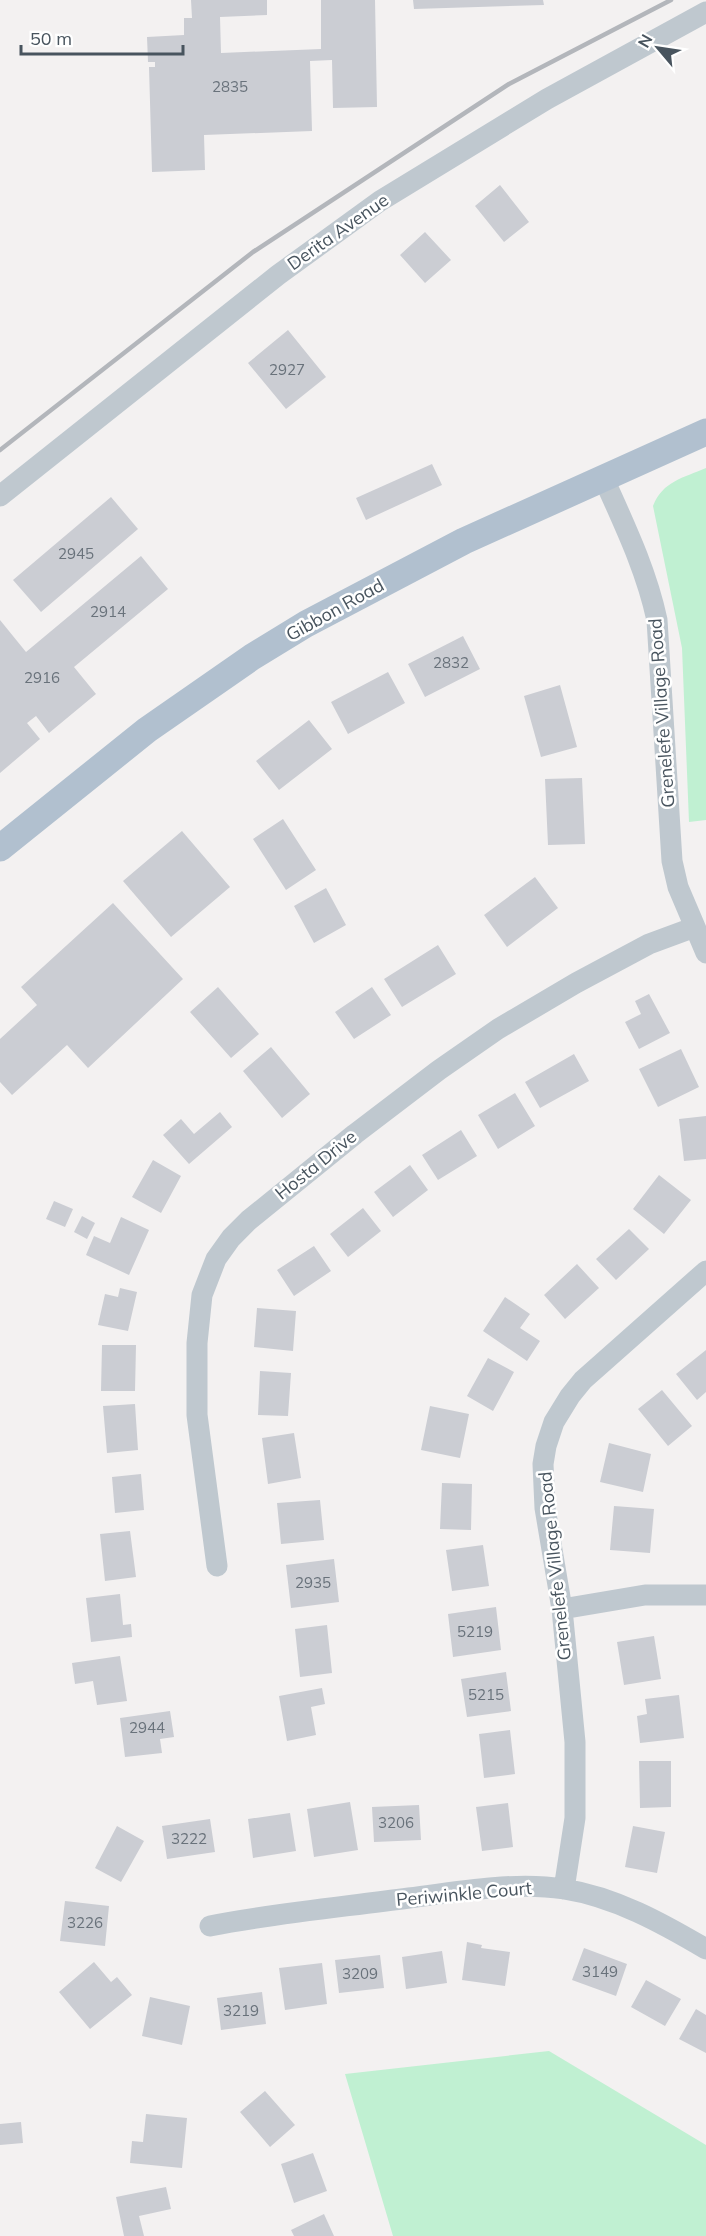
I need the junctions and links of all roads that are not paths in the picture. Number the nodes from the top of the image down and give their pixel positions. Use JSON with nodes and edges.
{"nodes":[{"id":1,"x":706,"y":12,"type":"edge"},
{"id":2,"x":706,"y":432,"type":"edge"},
{"id":3,"x":603,"y":477,"type":"junction"},
{"id":4,"x":0,"y":496,"type":"edge"},
{"id":5,"x":0,"y":848,"type":"edge"},
{"id":6,"x":695,"y":927,"type":"junction"},
{"id":7,"x":706,"y":953,"type":"edge"},
{"id":8,"x":706,"y":1271,"type":"edge"},
{"id":9,"x":217,"y":1566,"type":"dead end"},
{"id":10,"x":706,"y":1595,"type":"edge"},
{"id":11,"x":562,"y":1609,"type":"junction"},
{"id":12,"x":564,"y":1889,"type":"junction"},
{"id":13,"x":210,"y":1926,"type":"dead end"},
{"id":14,"x":706,"y":1949,"type":"edge"}],
"edges":[{"from":1,"to":4,"type":"street","name":"Derita Avenue"},
{"from":2,"to":3,"type":"main road","name":"Gibbon Road"},
{"from":3,"to":5,"type":"main road","name":"Gibbon Road"},
{"from":3,"to":6,"type":"street","name":"Grenelefe Village Road"},
{"from":6,"to":7,"type":"street","name":"Grenelefe Village Road"},
{"from":6,"to":9,"type":"street","name":"Hosta Drive"},
{"from":8,"to":11,"type":"street","name":"Grenelefe Village Road"},
{"from":10,"to":11,"type":"street"},
{"from":11,"to":12,"type":"street","name":"Grenelefe Village Road"},
{"from":12,"to":13,"type":"street","name":"Periwinkle Court"},
{"from":12,"to":14,"type":"street","name":"Periwinkle Court"}]}
